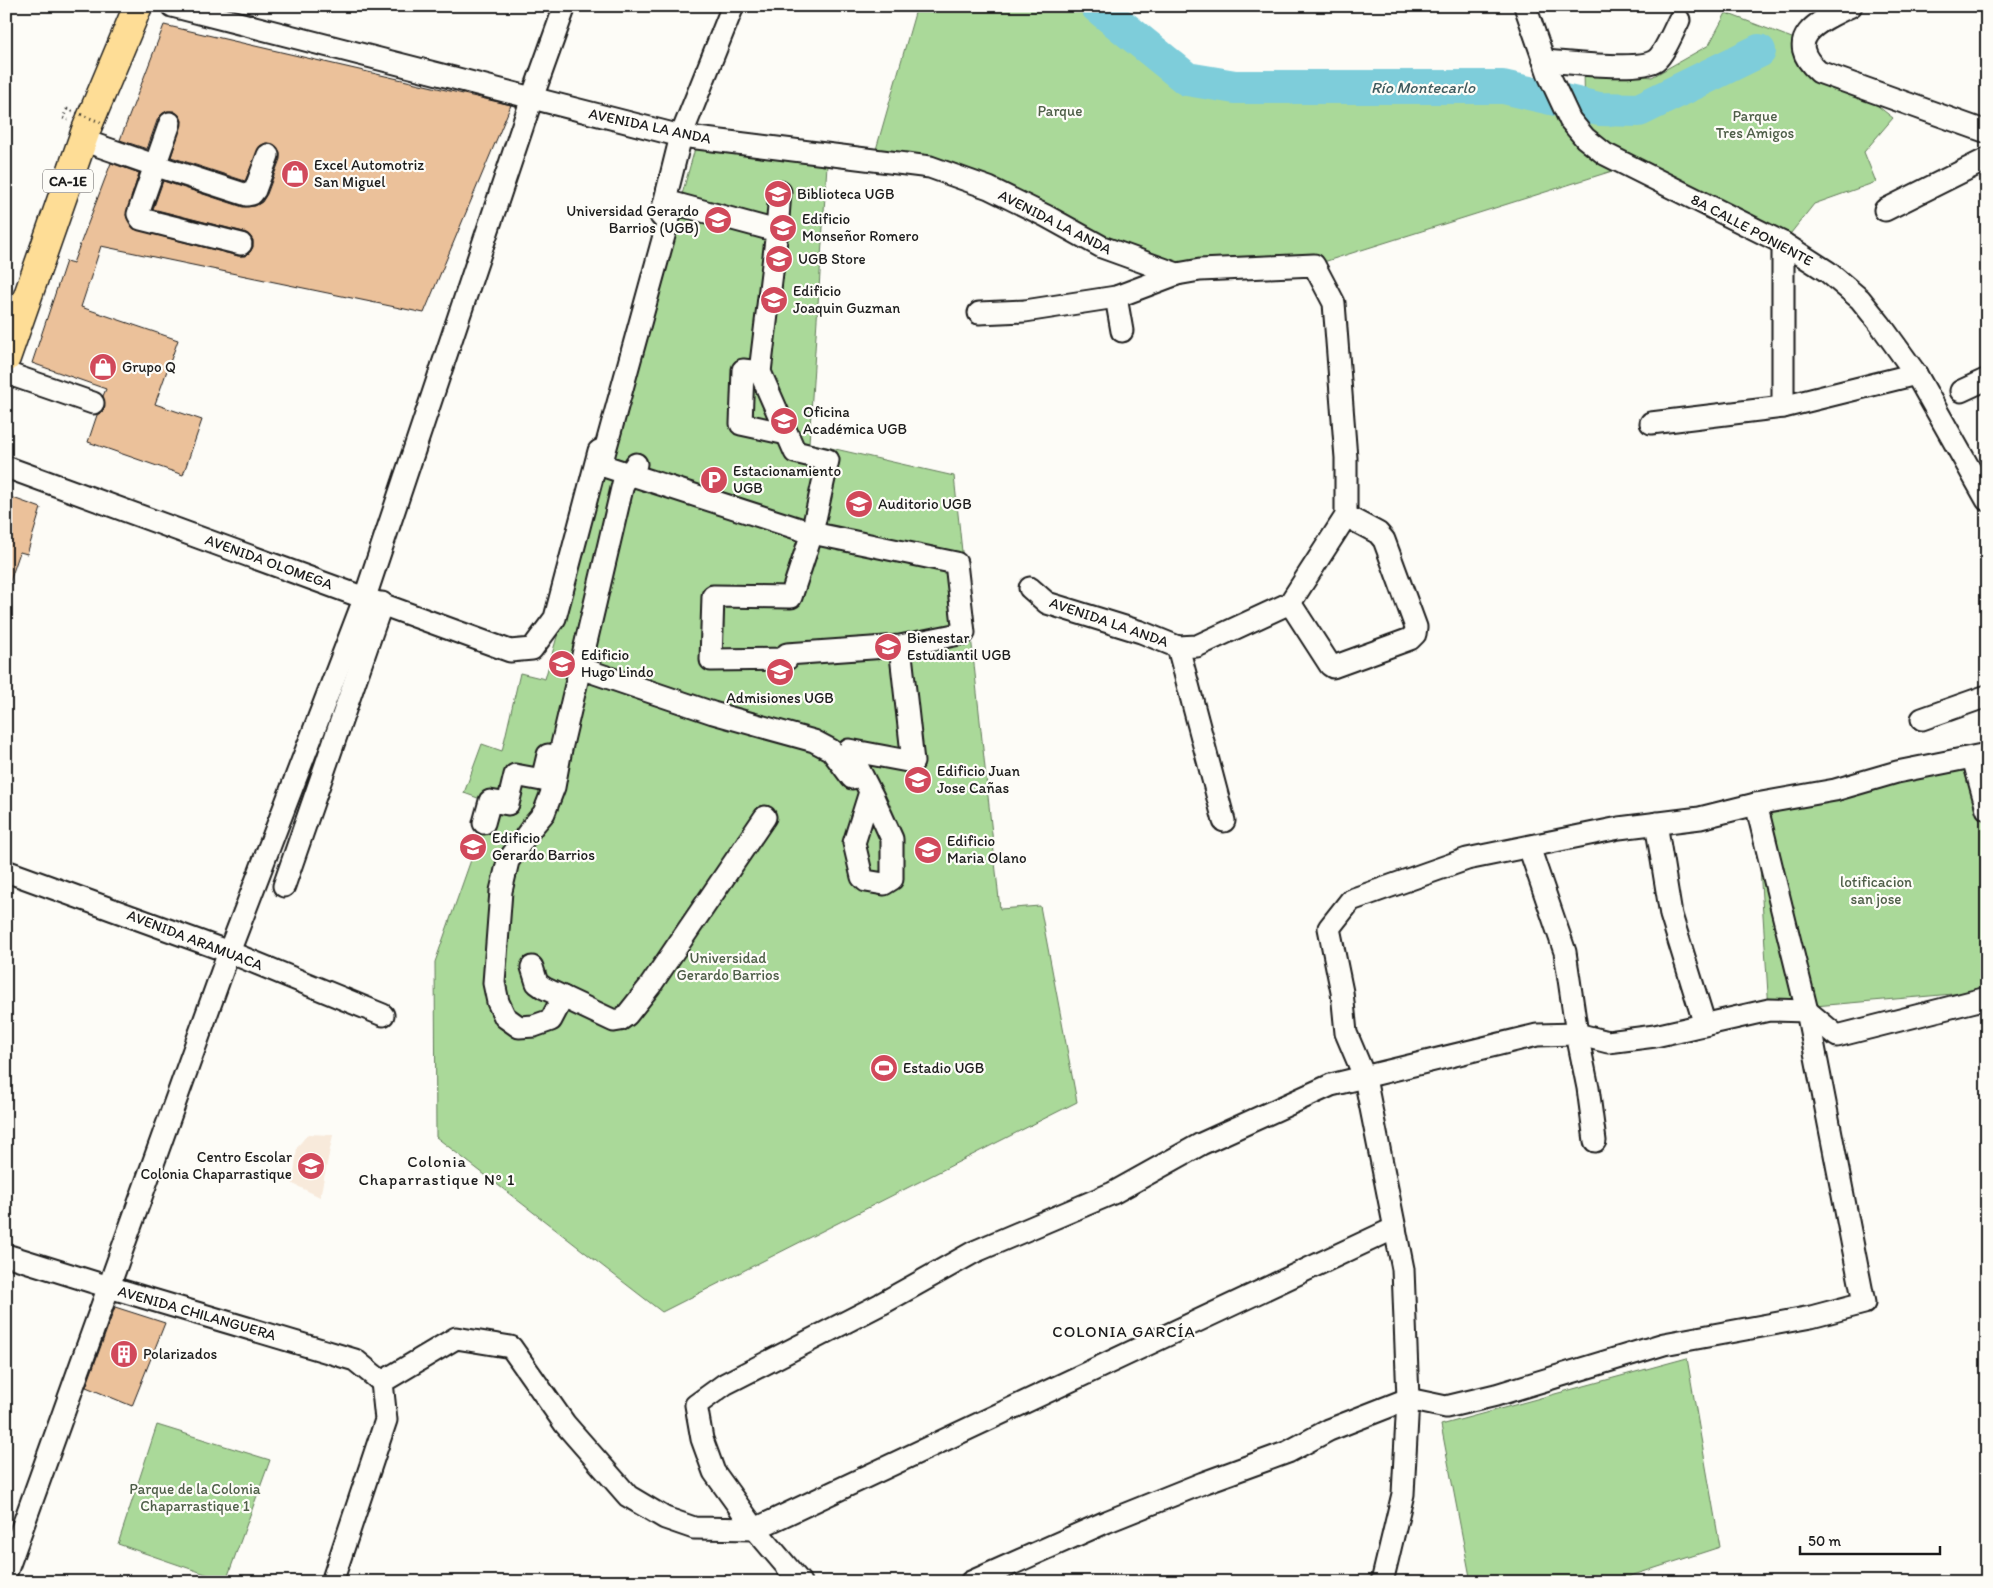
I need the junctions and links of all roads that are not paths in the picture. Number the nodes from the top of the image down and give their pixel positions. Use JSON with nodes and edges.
{"nodes":[{"id":1,"x":138,"y":6,"type":"edge"},
{"id":2,"x":172,"y":6,"type":"edge"},
{"id":3,"x":565,"y":6,"type":"edge"},
{"id":4,"x":733,"y":6,"type":"edge"},
{"id":5,"x":1525,"y":6,"type":"edge"},
{"id":6,"x":1851,"y":6,"type":"edge"},
{"id":7,"x":227,"y":13,"type":"edge"},
{"id":8,"x":1679,"y":20,"type":"dead end"},
{"id":9,"x":1546,"y":68,"type":"junction"},
{"id":10,"x":532,"y":98,"type":"junction"},
{"id":11,"x":170,"y":123,"type":"dead end"},
{"id":12,"x":1987,"y":132,"type":"edge"},
{"id":13,"x":682,"y":136,"type":"junction"},
{"id":14,"x":82,"y":140,"type":"junction"},
{"id":15,"x":268,"y":155,"type":"dead end"},
{"id":16,"x":1987,"y":159,"type":"edge"},
{"id":17,"x":154,"y":165,"type":"junction"},
{"id":18,"x":780,"y":192,"type":"dead end"},
{"id":19,"x":1885,"y":210,"type":"dead end"},
{"id":20,"x":777,"y":231,"type":"junction"},
{"id":21,"x":1783,"y":243,"type":"junction"},
{"id":22,"x":241,"y":244,"type":"dead end"},
{"id":23,"x":1177,"y":274,"type":"junction"},
{"id":24,"x":1116,"y":297,"type":"junction"},
{"id":25,"x":979,"y":314,"type":"dead end"},
{"id":26,"x":1122,"y":331,"type":"dead end"},
{"id":27,"x":7,"y":356,"type":"edge"},
{"id":28,"x":760,"y":372,"type":"junction"},
{"id":29,"x":1916,"y":374,"type":"junction"},
{"id":30,"x":1987,"y":379,"type":"edge"},
{"id":31,"x":1961,"y":391,"type":"dead end"},
{"id":32,"x":93,"y":403,"type":"dead end"},
{"id":33,"x":1783,"y":407,"type":"junction"},
{"id":34,"x":1651,"y":423,"type":"dead end"},
{"id":35,"x":787,"y":434,"type":"junction"},
{"id":36,"x":6,"y":467,"type":"edge"},
{"id":37,"x":624,"y":475,"type":"junction"},
{"id":38,"x":591,"y":480,"type":"junction"},
{"id":39,"x":1987,"y":500,"type":"edge"},
{"id":40,"x":1346,"y":516,"type":"junction"},
{"id":41,"x":812,"y":533,"type":"junction"},
{"id":42,"x":1030,"y":588,"type":"dead end"},
{"id":43,"x":373,"y":600,"type":"junction"},
{"id":44,"x":1290,"y":603,"type":"junction"},
{"id":45,"x":900,"y":646,"type":"junction"},
{"id":46,"x":1178,"y":646,"type":"junction"},
{"id":47,"x":577,"y":661,"type":"junction"},
{"id":48,"x":1987,"y":696,"type":"edge"},
{"id":49,"x":1922,"y":719,"type":"dead end"},
{"id":50,"x":849,"y":750,"type":"junction"},
{"id":51,"x":1980,"y":756,"type":"edge"},
{"id":52,"x":867,"y":797,"type":"junction"},
{"id":53,"x":1756,"y":804,"type":"junction"},
{"id":54,"x":1987,"y":809,"type":"edge"},
{"id":55,"x":765,"y":816,"type":"dead end"},
{"id":56,"x":1224,"y":821,"type":"dead end"},
{"id":57,"x":484,"y":822,"type":"dead end"},
{"id":58,"x":1656,"y":823,"type":"junction"},
{"id":59,"x":1529,"y":847,"type":"junction"},
{"id":60,"x":6,"y":871,"type":"edge"},
{"id":61,"x":284,"y":886,"type":"dead end"},
{"id":62,"x":229,"y":952,"type":"junction"},
{"id":63,"x":532,"y":967,"type":"dead end"},
{"id":64,"x":562,"y":997,"type":"junction"},
{"id":65,"x":1987,"y":998,"type":"edge"},
{"id":66,"x":1807,"y":1011,"type":"junction"},
{"id":67,"x":383,"y":1015,"type":"dead end"},
{"id":68,"x":1705,"y":1024,"type":"junction"},
{"id":69,"x":1577,"y":1034,"type":"junction"},
{"id":70,"x":1365,"y":1078,"type":"junction"},
{"id":71,"x":1595,"y":1140,"type":"dead end"},
{"id":72,"x":1395,"y":1228,"type":"junction"},
{"id":73,"x":6,"y":1255,"type":"edge"},
{"id":74,"x":109,"y":1287,"type":"junction"},
{"id":75,"x":382,"y":1382,"type":"junction"},
{"id":76,"x":1408,"y":1399,"type":"junction"},
{"id":77,"x":755,"y":1529,"type":"junction"},
{"id":78,"x":6,"y":1573,"type":"edge"},
{"id":79,"x":332,"y":1582,"type":"edge"},
{"id":80,"x":800,"y":1582,"type":"edge"},
{"id":81,"x":971,"y":1582,"type":"edge"},
{"id":82,"x":1382,"y":1582,"type":"edge"}],
"edges":[{"from":1,"to":14,"type":"highway","number":"CA-1E"},
{"from":2,"to":7,"type":"street","name":"AVENIDA LA ANDA"},
{"from":3,"to":10,"type":"street"},
{"from":4,"to":13,"type":"street"},
{"from":5,"to":9,"type":"street","name":"8A CALLE PONIENTE"},
{"from":6,"to":12,"type":"street"},
{"from":7,"to":10,"type":"street","name":"AVENIDA LA ANDA"},
{"from":8,"to":9,"type":"street"},
{"from":9,"to":21,"type":"street","name":"8A CALLE PONIENTE"},
{"from":10,"to":13,"type":"street","name":"AVENIDA LA ANDA"},
{"from":10,"to":43,"type":"street"},
{"from":11,"to":17,"type":"street"},
{"from":13,"to":23,"type":"street","name":"AVENIDA LA ANDA"},
{"from":13,"to":38,"type":"street"},
{"from":14,"to":17,"type":"street"},
{"from":14,"to":27,"type":"highway","number":"CA-1E"},
{"from":15,"to":17,"type":"street"},
{"from":16,"to":19,"type":"street"},
{"from":17,"to":22,"type":"street"},
{"from":18,"to":20,"type":"street"},
{"from":20,"to":28,"type":"street"},
{"from":20,"to":37,"type":"street"},
{"from":21,"to":29,"type":"street","name":"8A CALLE PONIENTE"},
{"from":21,"to":33,"type":"street"},
{"from":23,"to":24,"type":"street"},
{"from":23,"to":40,"type":"street","name":"AVENIDA LA ANDA"},
{"from":24,"to":25,"type":"street"},
{"from":24,"to":26,"type":"street"},
{"from":27,"to":32,"type":"street"},
{"from":28,"to":35,"type":"street"},
{"from":28,"to":35,"type":"street"},
{"from":29,"to":33,"type":"street"},
{"from":29,"to":39,"type":"street","name":"8A CALLE PONIENTE"},
{"from":30,"to":31,"type":"street"},
{"from":33,"to":34,"type":"street"},
{"from":35,"to":41,"type":"street"},
{"from":36,"to":43,"type":"street","name":"AVENIDA OLOMEGA"},
{"from":37,"to":38,"type":"street"},
{"from":37,"to":41,"type":"street"},
{"from":37,"to":47,"type":"street"},
{"from":38,"to":43,"type":"street","name":"AVENIDA OLOMEGA"},
{"from":40,"to":44,"type":"street"},
{"from":40,"to":44,"type":"street"},
{"from":41,"to":45,"type":"street"},
{"from":41,"to":45,"type":"street"},
{"from":42,"to":46,"type":"street","name":"AVENIDA LA ANDA"},
{"from":43,"to":61,"type":"street"},
{"from":43,"to":62,"type":"street"},
{"from":44,"to":46,"type":"street","name":"AVENIDA LA ANDA"},
{"from":45,"to":50,"type":"street"},
{"from":46,"to":56,"type":"street"},
{"from":47,"to":50,"type":"street"},
{"from":47,"to":52,"type":"street"},
{"from":47,"to":57,"type":"street"},
{"from":47,"to":64,"type":"street"},
{"from":48,"to":49,"type":"street"},
{"from":50,"to":52,"type":"street"},
{"from":51,"to":53,"type":"street"},
{"from":51,"to":54,"type":"street"},
{"from":52,"to":52,"type":"street"},
{"from":53,"to":58,"type":"street"},
{"from":53,"to":66,"type":"street"},
{"from":55,"to":64,"type":"street"},
{"from":58,"to":59,"type":"street"},
{"from":58,"to":68,"type":"street"},
{"from":59,"to":69,"type":"street"},
{"from":59,"to":70,"type":"street"},
{"from":60,"to":62,"type":"street","name":"AVENIDA ARAMUACA"},
{"from":62,"to":67,"type":"street","name":"AVENIDA ARAMUACA"},
{"from":62,"to":74,"type":"street"},
{"from":63,"to":64,"type":"street"},
{"from":65,"to":66,"type":"street"},
{"from":66,"to":68,"type":"street"},
{"from":66,"to":76,"type":"street"},
{"from":68,"to":69,"type":"street"},
{"from":69,"to":70,"type":"street"},
{"from":69,"to":71,"type":"street"},
{"from":70,"to":72,"type":"street"},
{"from":70,"to":77,"type":"street"},
{"from":72,"to":76,"type":"street"},
{"from":72,"to":77,"type":"street"},
{"from":73,"to":74,"type":"street","name":"AVENIDA CHILANGUERA"},
{"from":74,"to":75,"type":"street","name":"AVENIDA CHILANGUERA"},
{"from":74,"to":78,"type":"street"},
{"from":75,"to":77,"type":"street"},
{"from":75,"to":79,"type":"street"},
{"from":76,"to":81,"type":"street"},
{"from":76,"to":82,"type":"street"},
{"from":77,"to":80,"type":"street"}]}
